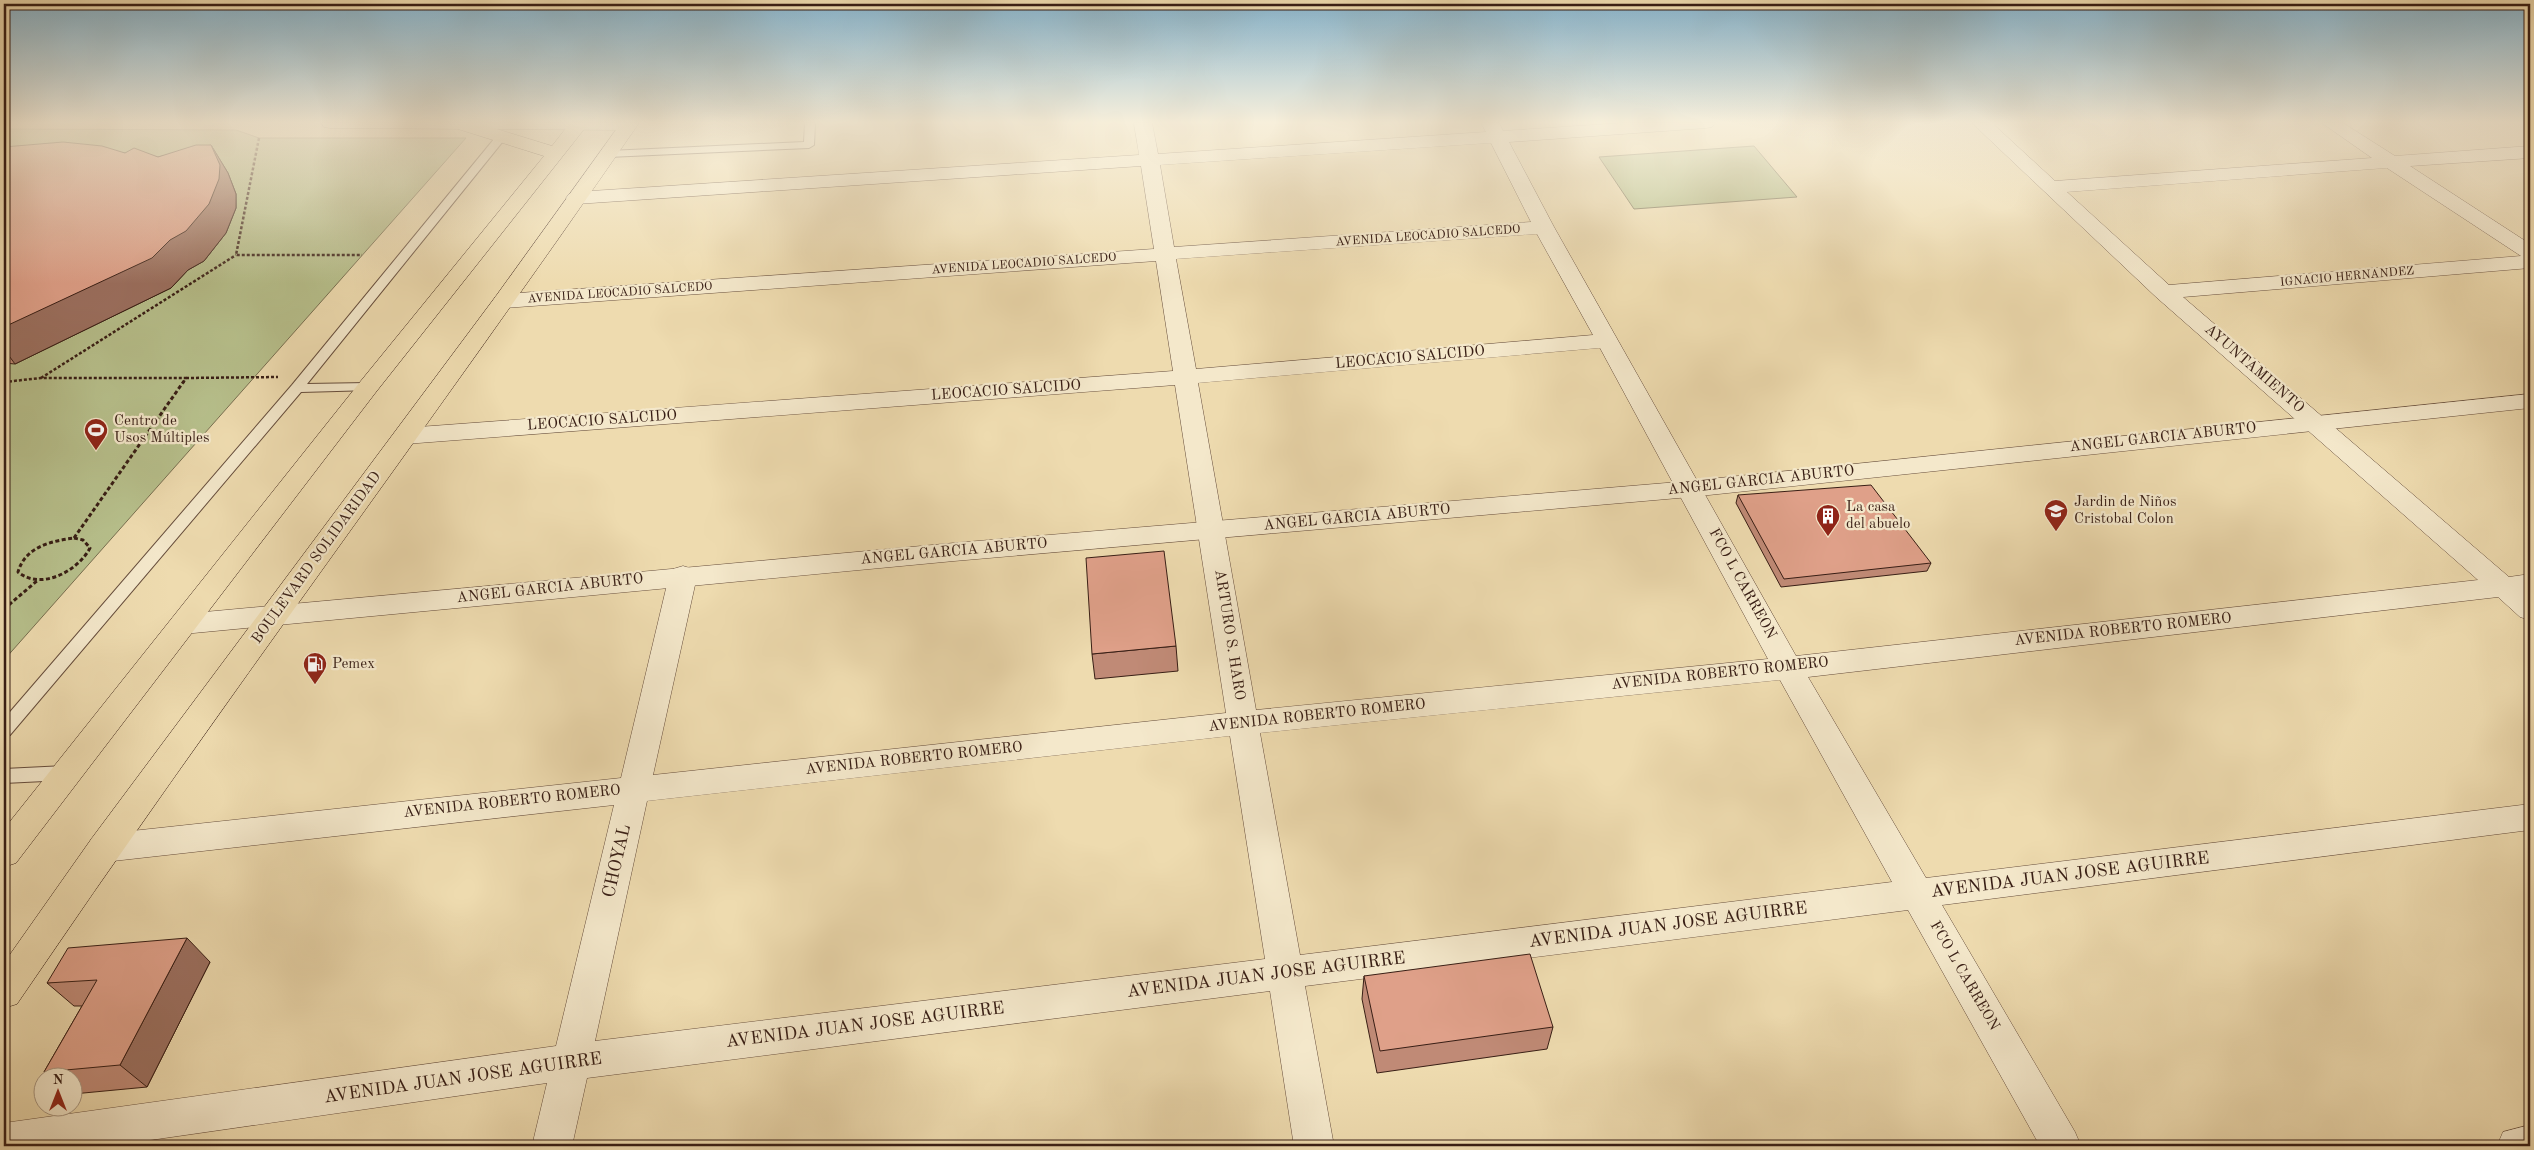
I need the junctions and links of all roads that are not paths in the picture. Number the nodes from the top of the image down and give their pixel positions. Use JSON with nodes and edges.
{"nodes":[{"id":1,"x":470,"y":177,"type":"edge"},
{"id":2,"x":539,"y":177,"type":"edge"},
{"id":3,"x":592,"y":177,"type":"edge"},
{"id":4,"x":882,"y":177,"type":"edge"},
{"id":5,"x":1153,"y":177,"type":"edge"},
{"id":6,"x":1518,"y":177,"type":"edge"},
{"id":7,"x":2038,"y":177,"type":"edge"},
{"id":8,"x":2191,"y":177,"type":"edge"},
{"id":9,"x":2414,"y":177,"type":"edge"},
{"id":10,"x":2049,"y":187,"type":"junction"},
{"id":11,"x":576,"y":198,"type":"junction"},
{"id":12,"x":1544,"y":227,"type":"junction"},
{"id":13,"x":2530,"y":253,"type":"edge"},
{"id":14,"x":1166,"y":254,"type":"junction"},
{"id":15,"x":2530,"y":262,"type":"edge"},
{"id":16,"x":2164,"y":292,"type":"junction"},
{"id":17,"x":504,"y":301,"type":"junction"},
{"id":18,"x":1606,"y":341,"type":"junction"},
{"id":19,"x":1186,"y":377,"type":"junction"},
{"id":20,"x":301,"y":382,"type":"junction"},
{"id":21,"x":368,"y":387,"type":"junction"},
{"id":22,"x":2530,"y":402,"type":"edge"},
{"id":23,"x":2316,"y":422,"type":"junction"},
{"id":24,"x":406,"y":436,"type":"junction"},
{"id":25,"x":1690,"y":488,"type":"junction"},
{"id":26,"x":1212,"y":530,"type":"junction"},
{"id":27,"x":683,"y":576,"type":"junction"},
{"id":28,"x":2518,"y":586,"type":"edge"},
{"id":29,"x":2530,"y":610,"type":"edge"},
{"id":30,"x":274,"y":617,"type":"junction"},
{"id":31,"x":183,"y":624,"type":"junction"},
{"id":32,"x":1788,"y":668,"type":"junction"},
{"id":33,"x":1243,"y":723,"type":"junction"},
{"id":34,"x":4,"y":730,"type":"edge"},
{"id":35,"x":65,"y":773,"type":"junction"},
{"id":36,"x":4,"y":776,"type":"edge"},
{"id":37,"x":634,"y":789,"type":"junction"},
{"id":38,"x":2530,"y":817,"type":"edge"},
{"id":39,"x":104,"y":848,"type":"junction"},
{"id":40,"x":4,"y":853,"type":"edge"},
{"id":41,"x":1917,"y":894,"type":"junction"},
{"id":42,"x":1284,"y":973,"type":"junction"},
{"id":43,"x":4,"y":992,"type":"edge"},
{"id":44,"x":571,"y":1062,"type":"junction"},
{"id":45,"x":4,"y":1142,"type":"edge"},
{"id":46,"x":2530,"y":1144,"type":"edge"},
{"id":47,"x":552,"y":1146,"type":"edge"},
{"id":48,"x":1314,"y":1146,"type":"edge"},
{"id":49,"x":2061,"y":1146,"type":"edge"},
{"id":50,"x":2517,"y":1146,"type":"edge"}],
"edges":[{"from":1,"to":20,"type":"lane"},
{"from":2,"to":21,"type":"main road"},
{"from":3,"to":11,"type":"main road","name":"BOULEVARD SOLIDARIDAD"},
{"from":4,"to":11,"type":"street"},
{"from":5,"to":14,"type":"street","name":"ARTURO S. HARO"},
{"from":6,"to":12,"type":"street","name":"FCO L CARREON"},
{"from":7,"to":10,"type":"street","name":"AYUNTAMIENTO"},
{"from":8,"to":10,"type":"street"},
{"from":9,"to":13,"type":"street"},
{"from":10,"to":16,"type":"street","name":"AYUNTAMIENTO"},
{"from":11,"to":17,"type":"main road","name":"BOULEVARD SOLIDARIDAD"},
{"from":12,"to":14,"type":"street","name":"AVENIDA LEOCADIO SALCEDO"},
{"from":12,"to":18,"type":"street","name":"FCO L CARREON"},
{"from":14,"to":17,"type":"street","name":"AVENIDA LEOCADIO SALCEDO"},
{"from":14,"to":19,"type":"street","name":"ARTURO S. HARO"},
{"from":15,"to":16,"type":"street","name":"IGNACIO HERNANDEZ"},
{"from":16,"to":23,"type":"street","name":"AYUNTAMIENTO"},
{"from":17,"to":24,"type":"main road","name":"BOULEVARD SOLIDARIDAD"},
{"from":18,"to":19,"type":"street","name":"LEOCACIO SALCIDO"},
{"from":18,"to":25,"type":"street","name":"FCO L CARREON"},
{"from":19,"to":24,"type":"street","name":"LEOCACIO SALCIDO"},
{"from":19,"to":26,"type":"street","name":"ARTURO S. HARO"},
{"from":20,"to":21,"type":"lane"},
{"from":20,"to":34,"type":"lane"},
{"from":21,"to":31,"type":"main road"},
{"from":22,"to":23,"type":"street","name":"ANGEL GARCIA ABURTO"},
{"from":23,"to":25,"type":"street","name":"ANGEL GARCIA ABURTO"},
{"from":23,"to":28,"type":"street","name":"AYUNTAMIENTO"},
{"from":24,"to":30,"type":"main road","name":"BOULEVARD SOLIDARIDAD"},
{"from":25,"to":26,"type":"street","name":"ANGEL GARCIA ABURTO"},
{"from":25,"to":32,"type":"street","name":"FCO L CARREON"},
{"from":26,"to":27,"type":"street","name":"ANGEL GARCIA ABURTO"},
{"from":26,"to":33,"type":"street","name":"ARTURO S. HARO"},
{"from":27,"to":30,"type":"street","name":"ANGEL GARCIA ABURTO"},
{"from":27,"to":37,"type":"street","name":"CHOYAL"},
{"from":28,"to":29,"type":"street","name":"AYUNTAMIENTO"},
{"from":28,"to":32,"type":"street","name":"AVENIDA ROBERTO ROMERO"},
{"from":30,"to":31,"type":"street","name":"ANGEL GARCIA ABURTO"},
{"from":30,"to":39,"type":"main road","name":"BOULEVARD SOLIDARIDAD"},
{"from":31,"to":35,"type":"main road"},
{"from":32,"to":33,"type":"street","name":"AVENIDA ROBERTO ROMERO"},
{"from":32,"to":41,"type":"street","name":"FCO L CARREON"},
{"from":33,"to":37,"type":"street","name":"AVENIDA ROBERTO ROMERO"},
{"from":33,"to":42,"type":"street","name":"ARTURO S. HARO"},
{"from":35,"to":36,"type":"lane"},
{"from":35,"to":40,"type":"main road"},
{"from":37,"to":39,"type":"street","name":"AVENIDA ROBERTO ROMERO"},
{"from":37,"to":44,"type":"street","name":"CHOYAL"},
{"from":38,"to":41,"type":"street","name":"AVENIDA JUAN JOSE AGUIRRE"},
{"from":39,"to":43,"type":"main road","name":"BOULEVARD SOLIDARIDAD"},
{"from":41,"to":42,"type":"street","name":"AVENIDA JUAN JOSE AGUIRRE"},
{"from":41,"to":49,"type":"street","name":"FCO L CARREON"},
{"from":42,"to":44,"type":"street","name":"AVENIDA JUAN JOSE AGUIRRE"},
{"from":42,"to":48,"type":"street","name":"ARTURO S. HARO"},
{"from":44,"to":45,"type":"street","name":"AVENIDA JUAN JOSE AGUIRRE"},
{"from":44,"to":47,"type":"street","name":"CHOYAL"},
{"from":46,"to":50,"type":"street"}]}
